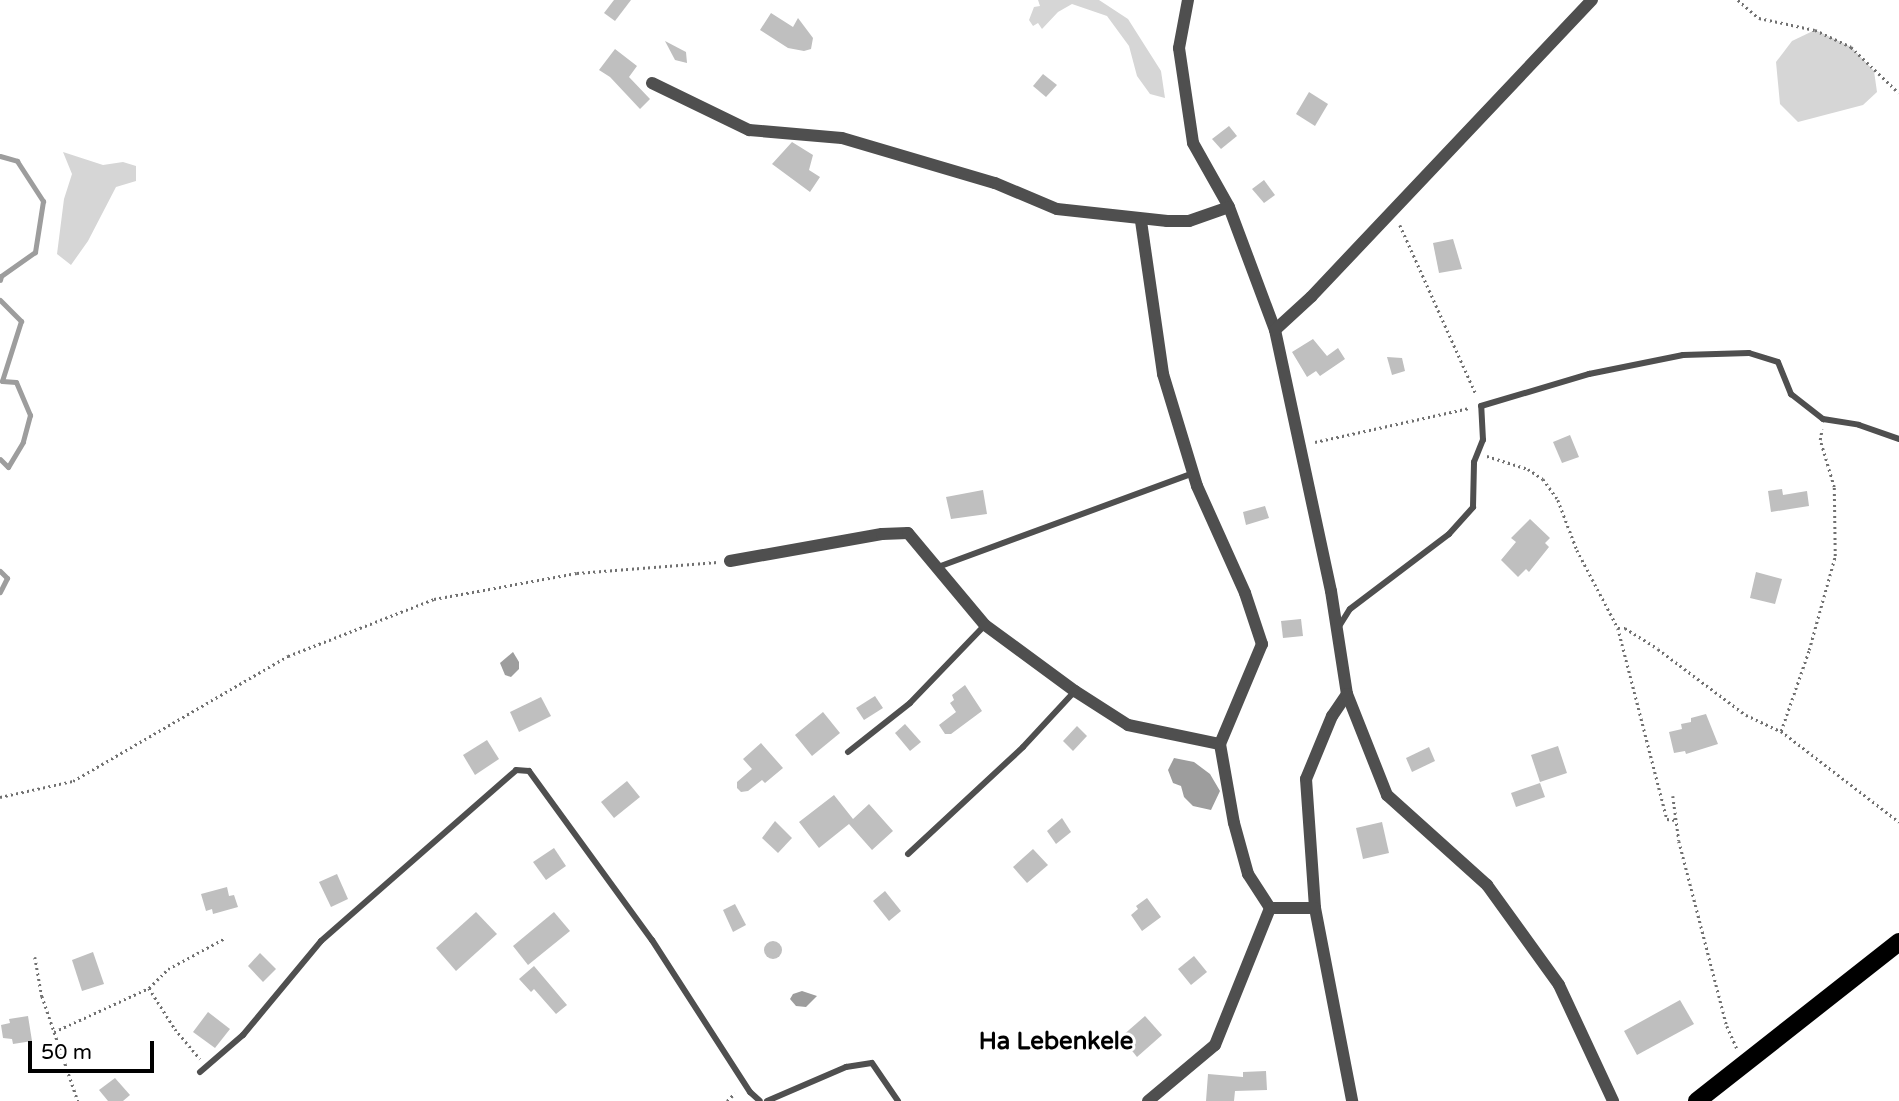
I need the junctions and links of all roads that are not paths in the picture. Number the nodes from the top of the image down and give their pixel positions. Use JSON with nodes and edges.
{"nodes":[{"id":1,"x":1188,"y":0,"type":"edge"},
{"id":2,"x":1591,"y":0,"type":"edge"},
{"id":3,"x":652,"y":83,"type":"dead end"},
{"id":4,"x":1229,"y":207,"type":"junction"},
{"id":5,"x":1141,"y":221,"type":"junction"},
{"id":6,"x":1275,"y":330,"type":"junction"},
{"id":7,"x":1899,"y":439,"type":"edge"},
{"id":8,"x":1194,"y":473,"type":"junction"},
{"id":9,"x":730,"y":561,"type":"road end"},
{"id":10,"x":938,"y":567,"type":"junction"},
{"id":11,"x":985,"y":625,"type":"junction"},
{"id":12,"x":1337,"y":630,"type":"junction"},
{"id":13,"x":1075,"y":691,"type":"junction"},
{"id":14,"x":1348,"y":694,"type":"junction"},
{"id":15,"x":1220,"y":744,"type":"junction"},
{"id":16,"x":849,"y":752,"type":"dead end"},
{"id":17,"x":908,"y":854,"type":"dead end"},
{"id":18,"x":1270,"y":908,"type":"junction"},
{"id":19,"x":1315,"y":908,"type":"junction"},
{"id":20,"x":1899,"y":942,"type":"edge"},
{"id":21,"x":200,"y":1072,"type":"dead end"},
{"id":22,"x":760,"y":1101,"type":"edge"},
{"id":23,"x":767,"y":1101,"type":"edge"},
{"id":24,"x":898,"y":1101,"type":"edge"},
{"id":25,"x":1148,"y":1101,"type":"edge"},
{"id":26,"x":1352,"y":1101,"type":"edge"},
{"id":27,"x":1613,"y":1101,"type":"edge"},
{"id":28,"x":1697,"y":1101,"type":"edge"}],
"edges":[{"from":1,"to":4,"type":"street"},
{"from":2,"to":6,"type":"street"},
{"from":3,"to":5,"type":"street"},
{"from":4,"to":5,"type":"street"},
{"from":4,"to":6,"type":"street"},
{"from":5,"to":8,"type":"street"},
{"from":6,"to":12,"type":"street"},
{"from":7,"to":12,"type":"lane"},
{"from":8,"to":10,"type":"lane"},
{"from":8,"to":15,"type":"street"},
{"from":9,"to":10,"type":"street"},
{"from":10,"to":11,"type":"street"},
{"from":11,"to":13,"type":"street"},
{"from":11,"to":16,"type":"lane"},
{"from":12,"to":14,"type":"street"},
{"from":13,"to":15,"type":"street"},
{"from":13,"to":17,"type":"lane"},
{"from":14,"to":19,"type":"street"},
{"from":14,"to":27,"type":"street"},
{"from":15,"to":18,"type":"street"},
{"from":18,"to":19,"type":"street"},
{"from":18,"to":25,"type":"street"},
{"from":19,"to":26,"type":"street"},
{"from":20,"to":28,"type":"main road"},
{"from":21,"to":22,"type":"lane"},
{"from":23,"to":24,"type":"lane"}]}
